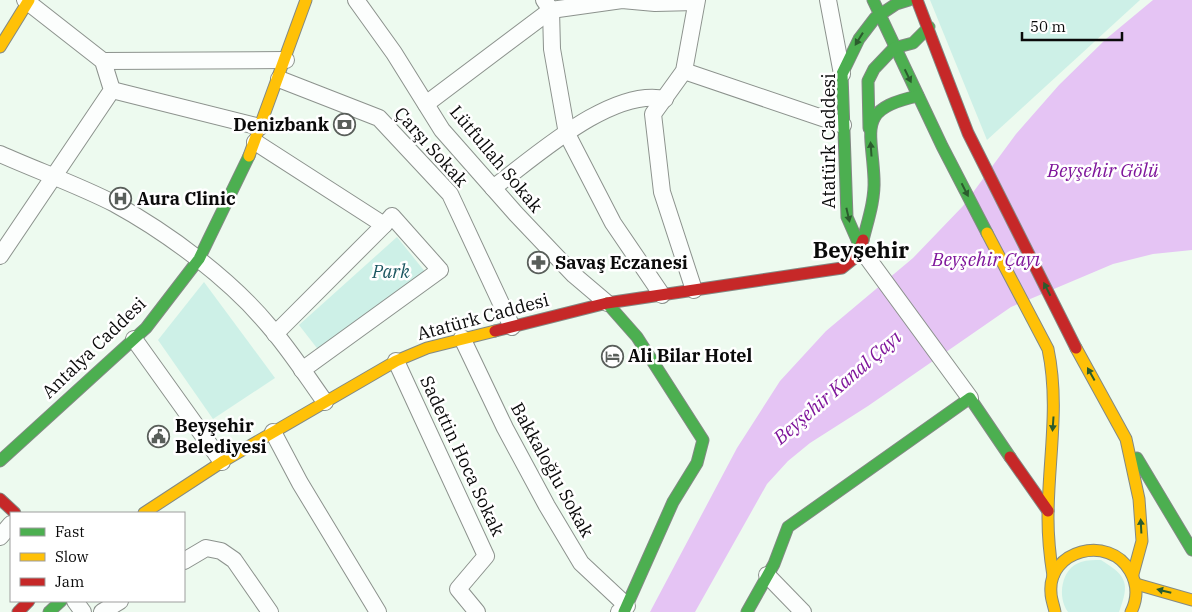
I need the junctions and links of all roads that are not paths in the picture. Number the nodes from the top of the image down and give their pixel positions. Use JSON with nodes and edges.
{"nodes":[{"id":1,"x":306,"y":0,"type":"edge"},
{"id":2,"x":318,"y":0,"type":"edge"},
{"id":3,"x":356,"y":0,"type":"edge"},
{"id":4,"x":828,"y":0,"type":"edge"},
{"id":5,"x":873,"y":0,"type":"edge"},
{"id":6,"x":910,"y":0,"type":"edge"},
{"id":7,"x":917,"y":0,"type":"edge"},
{"id":8,"x":28,"y":1,"type":"edge"},
{"id":9,"x":696,"y":1,"type":"edge"},
{"id":10,"x":654,"y":2,"type":"edge"},
{"id":11,"x":548,"y":5,"type":"edge"},
{"id":12,"x":879,"y":14,"type":"junction"},
{"id":13,"x":929,"y":26,"type":"junction"},
{"id":14,"x":0,"y":47,"type":"edge"},
{"id":15,"x":894,"y":48,"type":"junction"},
{"id":16,"x":286,"y":60,"type":"junction"},
{"id":17,"x":103,"y":61,"type":"junction"},
{"id":18,"x":684,"y":71,"type":"junction"},
{"id":19,"x":842,"y":74,"type":"junction"},
{"id":20,"x":279,"y":79,"type":"junction"},
{"id":21,"x":112,"y":90,"type":"junction"},
{"id":22,"x":918,"y":96,"type":"junction"},
{"id":23,"x":665,"y":99,"type":"junction"},
{"id":24,"x":426,"y":104,"type":"junction"},
{"id":25,"x":843,"y":125,"type":"junction"},
{"id":26,"x":869,"y":128,"type":"junction"},
{"id":27,"x":257,"y":134,"type":"junction"},
{"id":28,"x":567,"y":134,"type":"junction"},
{"id":29,"x":0,"y":154,"type":"edge"},
{"id":30,"x":54,"y":176,"type":"junction"},
{"id":31,"x":493,"y":188,"type":"junction"},
{"id":32,"x":384,"y":225,"type":"junction"},
{"id":33,"x":861,"y":249,"type":"junction"},
{"id":34,"x":0,"y":256,"type":"edge"},
{"id":35,"x":199,"y":259,"type":"junction"},
{"id":36,"x":694,"y":290,"type":"junction"},
{"id":37,"x":662,"y":295,"type":"junction"},
{"id":38,"x":607,"y":303,"type":"junction"},
{"id":39,"x":512,"y":327,"type":"junction"},
{"id":40,"x":275,"y":334,"type":"junction"},
{"id":41,"x":462,"y":338,"type":"junction"},
{"id":42,"x":134,"y":339,"type":"junction"},
{"id":43,"x":396,"y":361,"type":"junction"},
{"id":44,"x":302,"y":370,"type":"junction"},
{"id":45,"x":970,"y":398,"type":"junction"},
{"id":46,"x":325,"y":402,"type":"junction"},
{"id":47,"x":273,"y":432,"type":"junction"},
{"id":48,"x":1126,"y":439,"type":"junction"},
{"id":49,"x":0,"y":460,"type":"edge"},
{"id":50,"x":222,"y":462,"type":"junction"},
{"id":51,"x":0,"y":499,"type":"edge"},
{"id":52,"x":1048,"y":511,"type":"junction"},
{"id":53,"x":14,"y":512,"type":"edge"},
{"id":54,"x":146,"y":512,"type":"edge"},
{"id":55,"x":10,"y":525,"type":"edge"},
{"id":56,"x":0,"y":537,"type":"edge"},
{"id":57,"x":1192,"y":550,"type":"edge"},
{"id":58,"x":185,"y":561,"type":"edge"},
{"id":59,"x":767,"y":575,"type":"junction"},
{"id":60,"x":1053,"y":576,"type":"junction"},
{"id":61,"x":1134,"y":579,"type":"junction"},
{"id":62,"x":1192,"y":600,"type":"edge"},
{"id":63,"x":28,"y":602,"type":"edge"},
{"id":64,"x":60,"y":602,"type":"edge"},
{"id":65,"x":118,"y":602,"type":"edge"},
{"id":66,"x":623,"y":610,"type":"edge"},
{"id":67,"x":1051,"y":610,"type":"edge"},
{"id":68,"x":18,"y":612,"type":"edge"},
{"id":69,"x":49,"y":612,"type":"edge"},
{"id":70,"x":102,"y":612,"type":"edge"},
{"id":71,"x":270,"y":612,"type":"edge"},
{"id":72,"x":378,"y":612,"type":"edge"},
{"id":73,"x":477,"y":612,"type":"edge"},
{"id":74,"x":746,"y":612,"type":"edge"},
{"id":75,"x":803,"y":612,"type":"edge"},
{"id":76,"x":1131,"y":612,"type":"edge"}],
"edges":[{"from":1,"to":16,"type":"main road","name":"Antalya Caddesi"},
{"from":2,"to":16,"type":"main road","name":"Antalya Caddesi"},
{"from":3,"to":24,"type":"street","name":"Lütfullah Sokak"},
{"from":4,"to":19,"type":"street"},
{"from":5,"to":12,"type":"main road"},
{"from":6,"to":12,"type":"main road","name":"Atatürk Caddesi"},
{"from":7,"to":13,"type":"main road"},
{"from":8,"to":14,"type":"main road"},
{"from":8,"to":17,"type":"street"},
{"from":9,"to":10,"type":"street"},
{"from":9,"to":18,"type":"street"},
{"from":10,"to":11,"type":"street"},
{"from":11,"to":24,"type":"street"},
{"from":11,"to":28,"type":"street"},
{"from":12,"to":15,"type":"main road"},
{"from":12,"to":19,"type":"main road","name":"Atatürk Caddesi","one_way":true},
{"from":13,"to":15,"type":"main road"},
{"from":48,"to":13,"type":"main road","one_way":true},
{"from":15,"to":22,"type":"main road","one_way":true},
{"from":15,"to":26,"type":"main road"},
{"from":16,"to":17,"type":"street"},
{"from":16,"to":20,"type":"main road","name":"Antalya Caddesi"},
{"from":17,"to":21,"type":"street"},
{"from":18,"to":23,"type":"street"},
{"from":18,"to":25,"type":"street"},
{"from":19,"to":25,"type":"main road","name":"Atatürk Caddesi"},
{"from":20,"to":27,"type":"main road","name":"Antalya Caddesi"},
{"from":20,"to":39,"type":"street","name":"Çarşı Sokak"},
{"from":21,"to":27,"type":"street"},
{"from":21,"to":30,"type":"street"},
{"from":22,"to":26,"type":"main road"},
{"from":22,"to":52,"type":"main road","one_way":true},
{"from":23,"to":28,"type":"street"},
{"from":23,"to":36,"type":"street"},
{"from":24,"to":31,"type":"street","name":"Lütfullah Sokak"},
{"from":25,"to":33,"type":"main road","name":"Atatürk Caddesi","one_way":true},
{"from":33,"to":26,"type":"main road","one_way":true},
{"from":27,"to":32,"type":"street"},
{"from":27,"to":35,"type":"main road","name":"Antalya Caddesi"},
{"from":28,"to":31,"type":"street"},
{"from":28,"to":37,"type":"street"},
{"from":29,"to":30,"type":"street"},
{"from":30,"to":34,"type":"street"},
{"from":30,"to":35,"type":"street"},
{"from":31,"to":38,"type":"street","name":"Lütfullah Sokak"},
{"from":32,"to":40,"type":"street"},
{"from":32,"to":44,"type":"street"},
{"from":33,"to":36,"type":"main road","name":"Atatürk Caddesi"},
{"from":33,"to":45,"type":"street"},
{"from":35,"to":40,"type":"street"},
{"from":35,"to":42,"type":"main road","name":"Antalya Caddesi"},
{"from":36,"to":37,"type":"main road","name":"Atatürk Caddesi"},
{"from":37,"to":38,"type":"main road","name":"Atatürk Caddesi"},
{"from":38,"to":39,"type":"main road","name":"Atatürk Caddesi"},
{"from":38,"to":66,"type":"main road"},
{"from":39,"to":41,"type":"main road","name":"Atatürk Caddesi"},
{"from":40,"to":44,"type":"street"},
{"from":41,"to":43,"type":"main road","name":"Atatürk Caddesi"},
{"from":41,"to":66,"type":"street","name":"Bakkaloğlu Sokak"},
{"from":42,"to":49,"type":"main road","name":"Antalya Caddesi"},
{"from":42,"to":50,"type":"street"},
{"from":43,"to":46,"type":"main road","name":"Atatürk Caddesi"},
{"from":43,"to":73,"type":"street","name":"Sadettin Hoca Sokak"},
{"from":44,"to":46,"type":"street"},
{"from":45,"to":52,"type":"main road"},
{"from":45,"to":59,"type":"main road"},
{"from":46,"to":47,"type":"main road","name":"Atatürk Caddesi"},
{"from":47,"to":50,"type":"main road","name":"Atatürk Caddesi"},
{"from":47,"to":72,"type":"street"},
{"from":48,"to":57,"type":"main road"},
{"from":61,"to":48,"type":"main road","one_way":true},
{"from":50,"to":54,"type":"main road","name":"Atatürk Caddesi"},
{"from":51,"to":53,"type":"main road"},
{"from":52,"to":60,"type":"main road"},
{"from":55,"to":56,"type":"street"},
{"from":58,"to":71,"type":"street"},
{"from":59,"to":74,"type":"main road"},
{"from":59,"to":75,"type":"street"},
{"from":60,"to":61,"type":"main road"},
{"from":60,"to":67,"type":"main road"},
{"from":62,"to":61,"type":"main road","one_way":true},
{"from":61,"to":76,"type":"main road"},
{"from":63,"to":68,"type":"main road"},
{"from":64,"to":69,"type":"main road"},
{"from":65,"to":70,"type":"street"}]}
